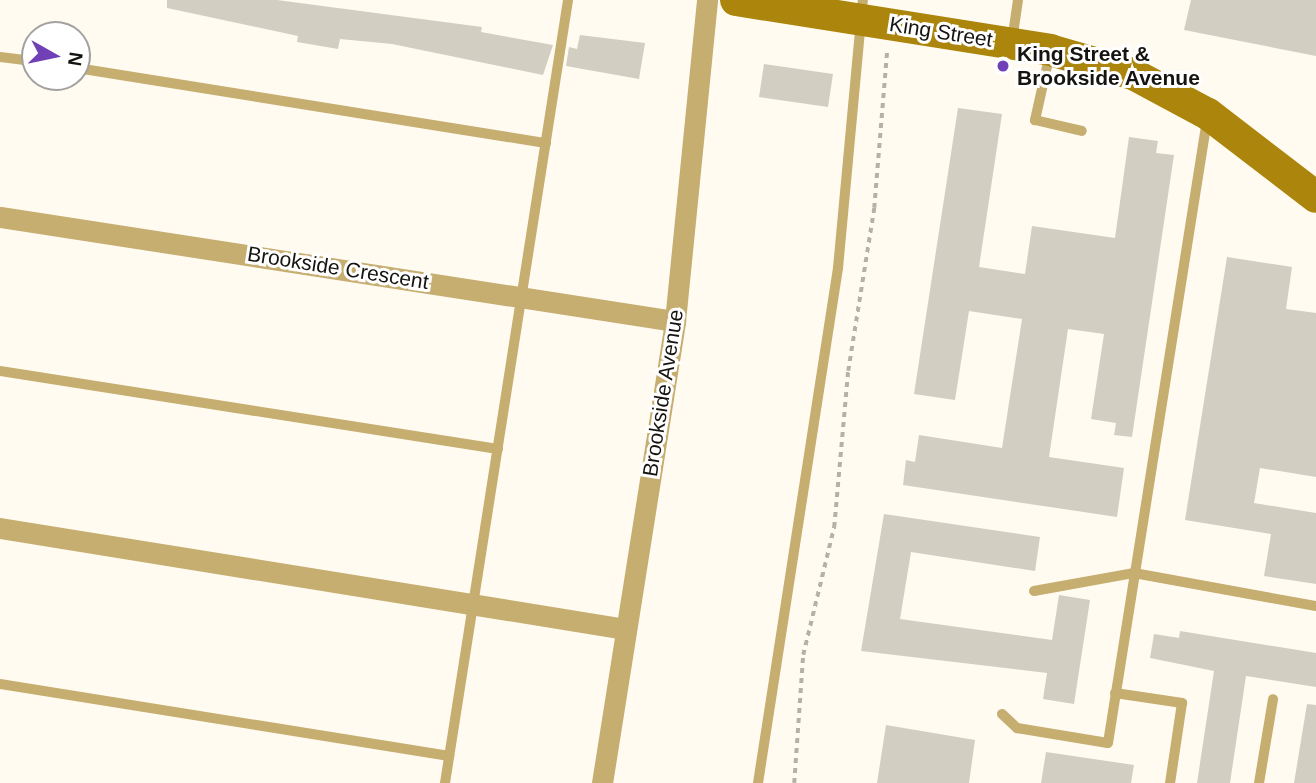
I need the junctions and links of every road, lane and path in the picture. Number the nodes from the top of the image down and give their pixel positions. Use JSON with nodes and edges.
{"nodes":[{"id":1,"x":568,"y":0,"type":"edge"},
{"id":2,"x":707,"y":0,"type":"edge"},
{"id":3,"x":736,"y":0,"type":"edge"},
{"id":4,"x":1018,"y":0,"type":"edge"},
{"id":5,"x":861,"y":10,"type":"edge"},
{"id":6,"x":891,"y":24,"type":"junction"},
{"id":7,"x":1012,"y":44,"type":"junction"},
{"id":8,"x":1050,"y":50,"type":"junction"},
{"id":9,"x":0,"y":57,"type":"edge"},
{"id":10,"x":21,"y":59,"type":"edge"},
{"id":11,"x":91,"y":70,"type":"edge"},
{"id":12,"x":1208,"y":114,"type":"junction"},
{"id":13,"x":1082,"y":131,"type":"dead end"},
{"id":14,"x":546,"y":143,"type":"junction"},
{"id":15,"x":1316,"y":197,"type":"edge"},
{"id":16,"x":0,"y":217,"type":"edge"},
{"id":17,"x":522,"y":296,"type":"junction"},
{"id":18,"x":675,"y":321,"type":"junction"},
{"id":19,"x":0,"y":370,"type":"edge"},
{"id":20,"x":498,"y":449,"type":"junction"},
{"id":21,"x":0,"y":528,"type":"edge"},
{"id":22,"x":1134,"y":573,"type":"junction"},
{"id":23,"x":1034,"y":591,"type":"dead end"},
{"id":24,"x":473,"y":603,"type":"junction"},
{"id":25,"x":1316,"y":606,"type":"edge"},
{"id":26,"x":626,"y":629,"type":"junction"},
{"id":27,"x":0,"y":684,"type":"edge"},
{"id":28,"x":1115,"y":693,"type":"junction"},
{"id":29,"x":1273,"y":699,"type":"dead end"},
{"id":30,"x":1002,"y":713,"type":"dead end"},
{"id":31,"x":449,"y":756,"type":"junction"},
{"id":32,"x":445,"y":783,"type":"edge"},
{"id":33,"x":602,"y":783,"type":"edge"},
{"id":34,"x":758,"y":783,"type":"edge"},
{"id":35,"x":794,"y":783,"type":"edge"},
{"id":36,"x":1170,"y":783,"type":"edge"},
{"id":37,"x":1259,"y":783,"type":"edge"}],
"edges":[{"from":1,"to":14,"type":"lane"},
{"from":2,"to":18,"type":"street","name":"Brookside Avenue"},
{"from":3,"to":5,"type":"street","name":"King Street"},
{"from":4,"to":7,"type":"lane"},
{"from":5,"to":6,"type":"street","name":"King Street"},
{"from":5,"to":34,"type":"lane"},
{"from":6,"to":7,"type":"street","name":"King Street"},
{"from":6,"to":35,"type":"path"},
{"from":7,"to":8,"type":"street","name":"King Street"},
{"from":8,"to":12,"type":"street","name":"King Street"},
{"from":8,"to":13,"type":"lane"},
{"from":9,"to":10,"type":"lane"},
{"from":11,"to":14,"type":"lane"},
{"from":12,"to":15,"type":"street","name":"King Street"},
{"from":12,"to":22,"type":"lane"},
{"from":14,"to":17,"type":"lane"},
{"from":16,"to":17,"type":"street","name":"Brookside Crescent"},
{"from":17,"to":18,"type":"street","name":"Brookside Crescent"},
{"from":17,"to":20,"type":"lane"},
{"from":18,"to":26,"type":"street","name":"Brookside Avenue"},
{"from":19,"to":20,"type":"lane"},
{"from":20,"to":24,"type":"lane"},
{"from":21,"to":24,"type":"street"},
{"from":22,"to":23,"type":"lane"},
{"from":22,"to":25,"type":"lane"},
{"from":22,"to":28,"type":"lane"},
{"from":24,"to":26,"type":"street"},
{"from":24,"to":31,"type":"lane"},
{"from":26,"to":33,"type":"street","name":"Brookside Avenue"},
{"from":27,"to":31,"type":"lane"},
{"from":28,"to":30,"type":"lane"},
{"from":28,"to":36,"type":"lane"},
{"from":29,"to":37,"type":"lane"},
{"from":31,"to":32,"type":"lane"}]}
